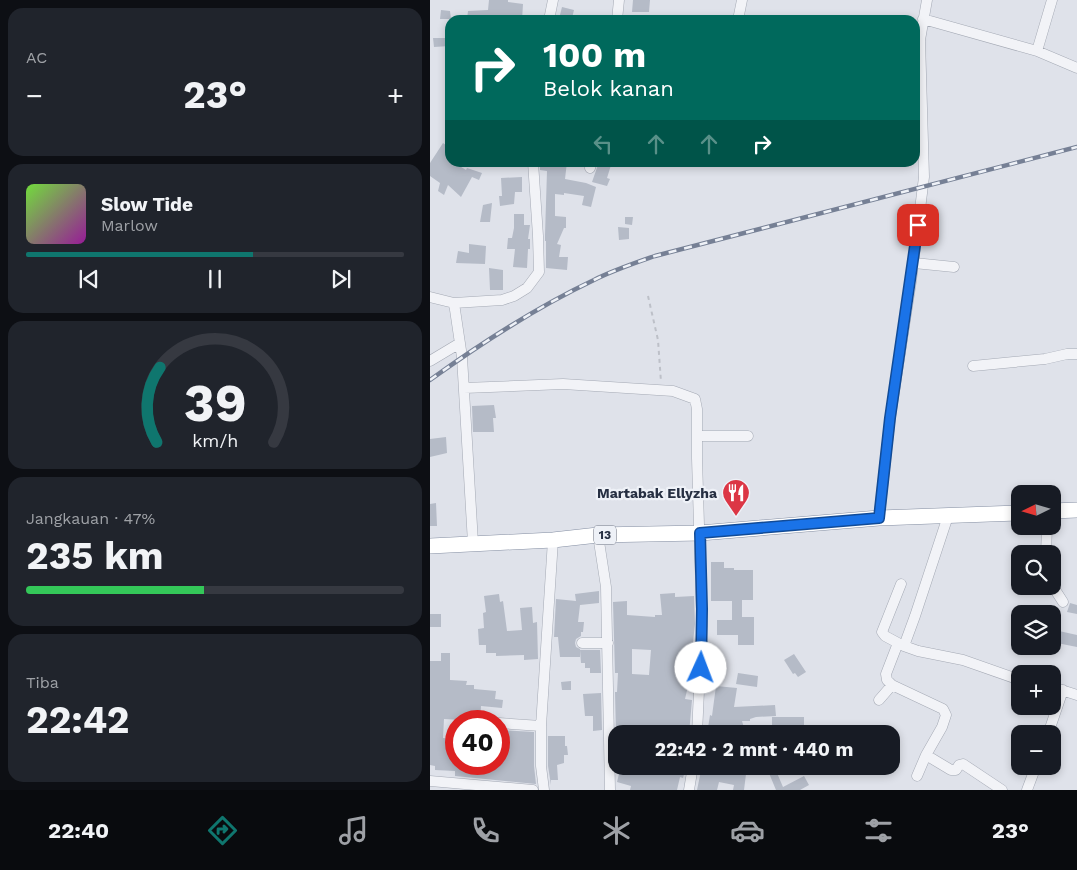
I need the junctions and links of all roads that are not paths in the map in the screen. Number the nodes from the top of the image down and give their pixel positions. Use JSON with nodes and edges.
{"nodes":[{"id":1,"x":553,"y":0,"type":"edge"},
{"id":2,"x":619,"y":0,"type":"edge"},
{"id":3,"x":742,"y":0,"type":"edge"},
{"id":4,"x":927,"y":0,"type":"edge"},
{"id":5,"x":1052,"y":0,"type":"edge"},
{"id":6,"x":550,"y":15,"type":"edge"},
{"id":7,"x":618,"y":15,"type":"edge"},
{"id":8,"x":739,"y":15,"type":"edge"},
{"id":9,"x":923,"y":19,"type":"junction"},
{"id":10,"x":920,"y":40,"type":"edge"},
{"id":11,"x":1037,"y":51,"type":"junction"},
{"id":12,"x":1077,"y":68,"type":"edge"},
{"id":13,"x":920,"y":104,"type":"edge"},
{"id":14,"x":533,"y":167,"type":"edge"},
{"id":15,"x":914,"y":263,"type":"junction"},
{"id":16,"x":954,"y":267,"type":"dead end"},
{"id":17,"x":430,"y":297,"type":"edge"},
{"id":18,"x":454,"y":303,"type":"junction"},
{"id":19,"x":460,"y":342,"type":"junction"},
{"id":20,"x":1077,"y":354,"type":"edge"},
{"id":21,"x":430,"y":361,"type":"edge"},
{"id":22,"x":973,"y":366,"type":"dead end"},
{"id":23,"x":464,"y":388,"type":"junction"},
{"id":24,"x":697,"y":436,"type":"junction"},
{"id":25,"x":748,"y":436,"type":"dead end"},
{"id":26,"x":1077,"y":510,"type":"edge"},
{"id":27,"x":1061,"y":511,"type":"edge"},
{"id":28,"x":1011,"y":513,"type":"edge"},
{"id":29,"x":948,"y":516,"type":"junction"},
{"id":30,"x":879,"y":518,"type":"junction"},
{"id":31,"x":700,"y":533,"type":"junction"},
{"id":32,"x":598,"y":535,"type":"junction"},
{"id":33,"x":554,"y":540,"type":"junction"},
{"id":34,"x":473,"y":543,"type":"junction"},
{"id":35,"x":430,"y":546,"type":"edge"},
{"id":36,"x":901,"y":584,"type":"dead end"},
{"id":37,"x":1058,"y":595,"type":"edge"},
{"id":38,"x":1062,"y":602,"type":"dead end"},
{"id":39,"x":582,"y":643,"type":"dead end"},
{"id":40,"x":608,"y":643,"type":"junction"},
{"id":41,"x":901,"y":645,"type":"junction"},
{"id":42,"x":1011,"y":677,"type":"edge"},
{"id":43,"x":892,"y":685,"type":"junction"},
{"id":44,"x":1063,"y":690,"type":"joint"},
{"id":45,"x":1077,"y":695,"type":"edge"},
{"id":46,"x":879,"y":700,"type":"dead end"},
{"id":47,"x":510,"y":724,"type":"edge"},
{"id":48,"x":697,"y":725,"type":"edge"},
{"id":49,"x":1051,"y":725,"type":"edge"},
{"id":50,"x":541,"y":726,"type":"junction"},
{"id":51,"x":926,"y":755,"type":"junction"},
{"id":52,"x":691,"y":775,"type":"edge"},
{"id":53,"x":1033,"y":775,"type":"edge"},
{"id":54,"x":917,"y":776,"type":"dead end"},
{"id":55,"x":433,"y":784,"type":"edge"},
{"id":56,"x":520,"y":790,"type":"edge"},
{"id":57,"x":533,"y":790,"type":"edge"},
{"id":58,"x":544,"y":790,"type":"edge"},
{"id":59,"x":610,"y":790,"type":"edge"},
{"id":60,"x":689,"y":790,"type":"edge"},
{"id":61,"x":1002,"y":790,"type":"edge"},
{"id":62,"x":1027,"y":790,"type":"edge"}],
"edges":[{"from":1,"to":6,"type":"street"},
{"from":2,"to":7,"type":"street"},
{"from":3,"to":8,"type":"street"},
{"from":4,"to":9,"type":"street"},
{"from":5,"to":11,"type":"street"},
{"from":9,"to":10,"type":"street"},
{"from":9,"to":11,"type":"street"},
{"from":11,"to":12,"type":"street"},
{"from":13,"to":15,"type":"street"},
{"from":14,"to":18,"type":"street"},
{"from":15,"to":16,"type":"street"},
{"from":15,"to":30,"type":"street"},
{"from":17,"to":18,"type":"street"},
{"from":18,"to":19,"type":"street"},
{"from":19,"to":21,"type":"street"},
{"from":19,"to":23,"type":"street"},
{"from":20,"to":22,"type":"street"},
{"from":23,"to":24,"type":"street"},
{"from":23,"to":34,"type":"street"},
{"from":24,"to":25,"type":"street"},
{"from":24,"to":31,"type":"street"},
{"from":26,"to":27,"type":"highway"},
{"from":28,"to":29,"type":"highway","number":"13"},
{"from":29,"to":30,"type":"highway","number":"13"},
{"from":29,"to":41,"type":"street"},
{"from":30,"to":31,"type":"highway","number":"13"},
{"from":31,"to":32,"type":"highway","number":"13"},
{"from":31,"to":48,"type":"street"},
{"from":32,"to":33,"type":"highway","number":"13"},
{"from":32,"to":40,"type":"street"},
{"from":33,"to":34,"type":"highway","number":"13"},
{"from":33,"to":50,"type":"street"},
{"from":34,"to":35,"type":"highway","number":"13"},
{"from":36,"to":41,"type":"street"},
{"from":37,"to":38,"type":"street"},
{"from":39,"to":40,"type":"street"},
{"from":40,"to":59,"type":"street"},
{"from":41,"to":42,"type":"street"},
{"from":41,"to":43,"type":"street"},
{"from":43,"to":46,"type":"street"},
{"from":43,"to":51,"type":"street"},
{"from":44,"to":45,"type":"street"},
{"from":44,"to":49,"type":"street"},
{"from":47,"to":50,"type":"street"},
{"from":50,"to":58,"type":"street"},
{"from":51,"to":54,"type":"street"},
{"from":51,"to":61,"type":"street"},
{"from":52,"to":60,"type":"street"},
{"from":53,"to":62,"type":"street"},
{"from":55,"to":56,"type":"street"},
{"from":56,"to":57,"type":"street"}]}
